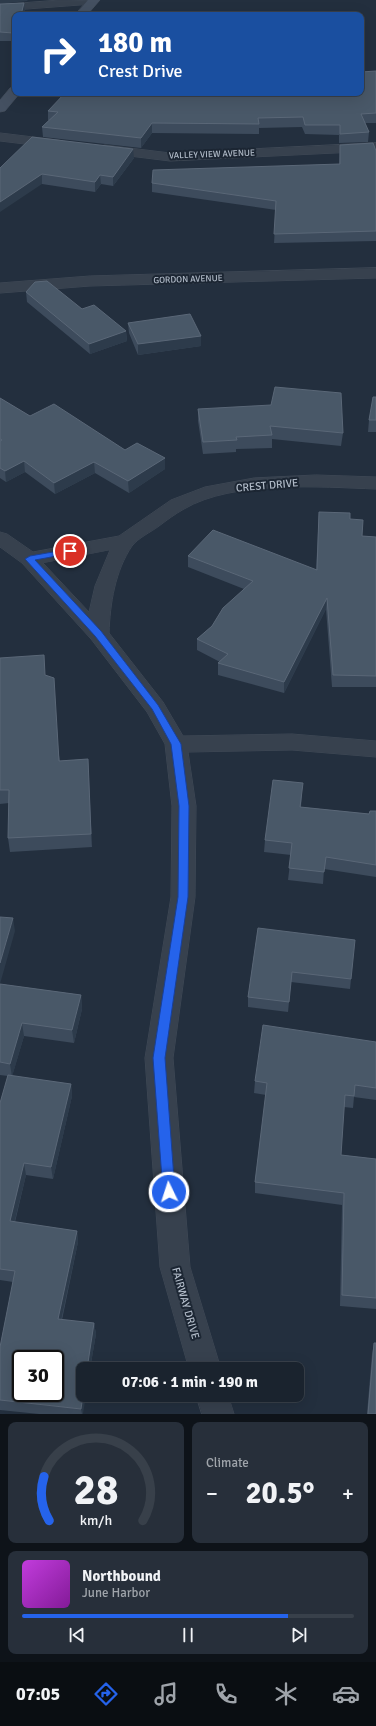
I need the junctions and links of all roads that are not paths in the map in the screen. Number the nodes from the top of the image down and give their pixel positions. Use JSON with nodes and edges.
{"nodes":[{"id":1,"x":94,"y":0,"type":"edge"},
{"id":2,"x":0,"y":8,"type":"edge"},
{"id":3,"x":84,"y":12,"type":"edge"},
{"id":4,"x":12,"y":94,"type":"edge"},
{"id":5,"x":0,"y":108,"type":"edge"},
{"id":6,"x":0,"y":137,"type":"edge"},
{"id":7,"x":69,"y":145,"type":"edge"},
{"id":8,"x":376,"y":147,"type":"edge"},
{"id":9,"x":92,"y":148,"type":"edge"},
{"id":10,"x":376,"y":273,"type":"edge"},
{"id":11,"x":0,"y":288,"type":"edge"},
{"id":12,"x":376,"y":483,"type":"edge"},
{"id":13,"x":0,"y":538,"type":"edge"},
{"id":14,"x":125,"y":541,"type":"junction"},
{"id":15,"x":30,"y":559,"type":"junction"},
{"id":16,"x":98,"y":634,"type":"junction"},
{"id":17,"x":176,"y":744,"type":"junction"},
{"id":18,"x":376,"y":749,"type":"edge"},
{"id":19,"x":203,"y":1362,"type":"edge"},
{"id":20,"x":214,"y":1402,"type":"edge"},
{"id":21,"x":218,"y":1414,"type":"edge"}],
"edges":[{"from":1,"to":2,"type":"street"},
{"from":1,"to":3,"type":"street"},
{"from":4,"to":5,"type":"street"},
{"from":6,"to":7,"type":"street"},
{"from":8,"to":9,"type":"street","name":"VALLEY VIEW AVENUE"},
{"from":10,"to":11,"type":"street","name":"GORDON AVENUE"},
{"from":12,"to":14,"type":"street","name":"CREST DRIVE"},
{"from":13,"to":15,"type":"street","name":"FAIRWAY DRIVE"},
{"from":14,"to":15,"type":"street","name":"CREST DRIVE"},
{"from":14,"to":16,"type":"street","name":"CREST DRIVE"},
{"from":15,"to":16,"type":"street","name":"FAIRWAY DRIVE"},
{"from":16,"to":17,"type":"street","name":"FAIRWAY DRIVE"},
{"from":17,"to":18,"type":"street"},
{"from":17,"to":19,"type":"street","name":"FAIRWAY DRIVE"},
{"from":20,"to":21,"type":"street"}]}
